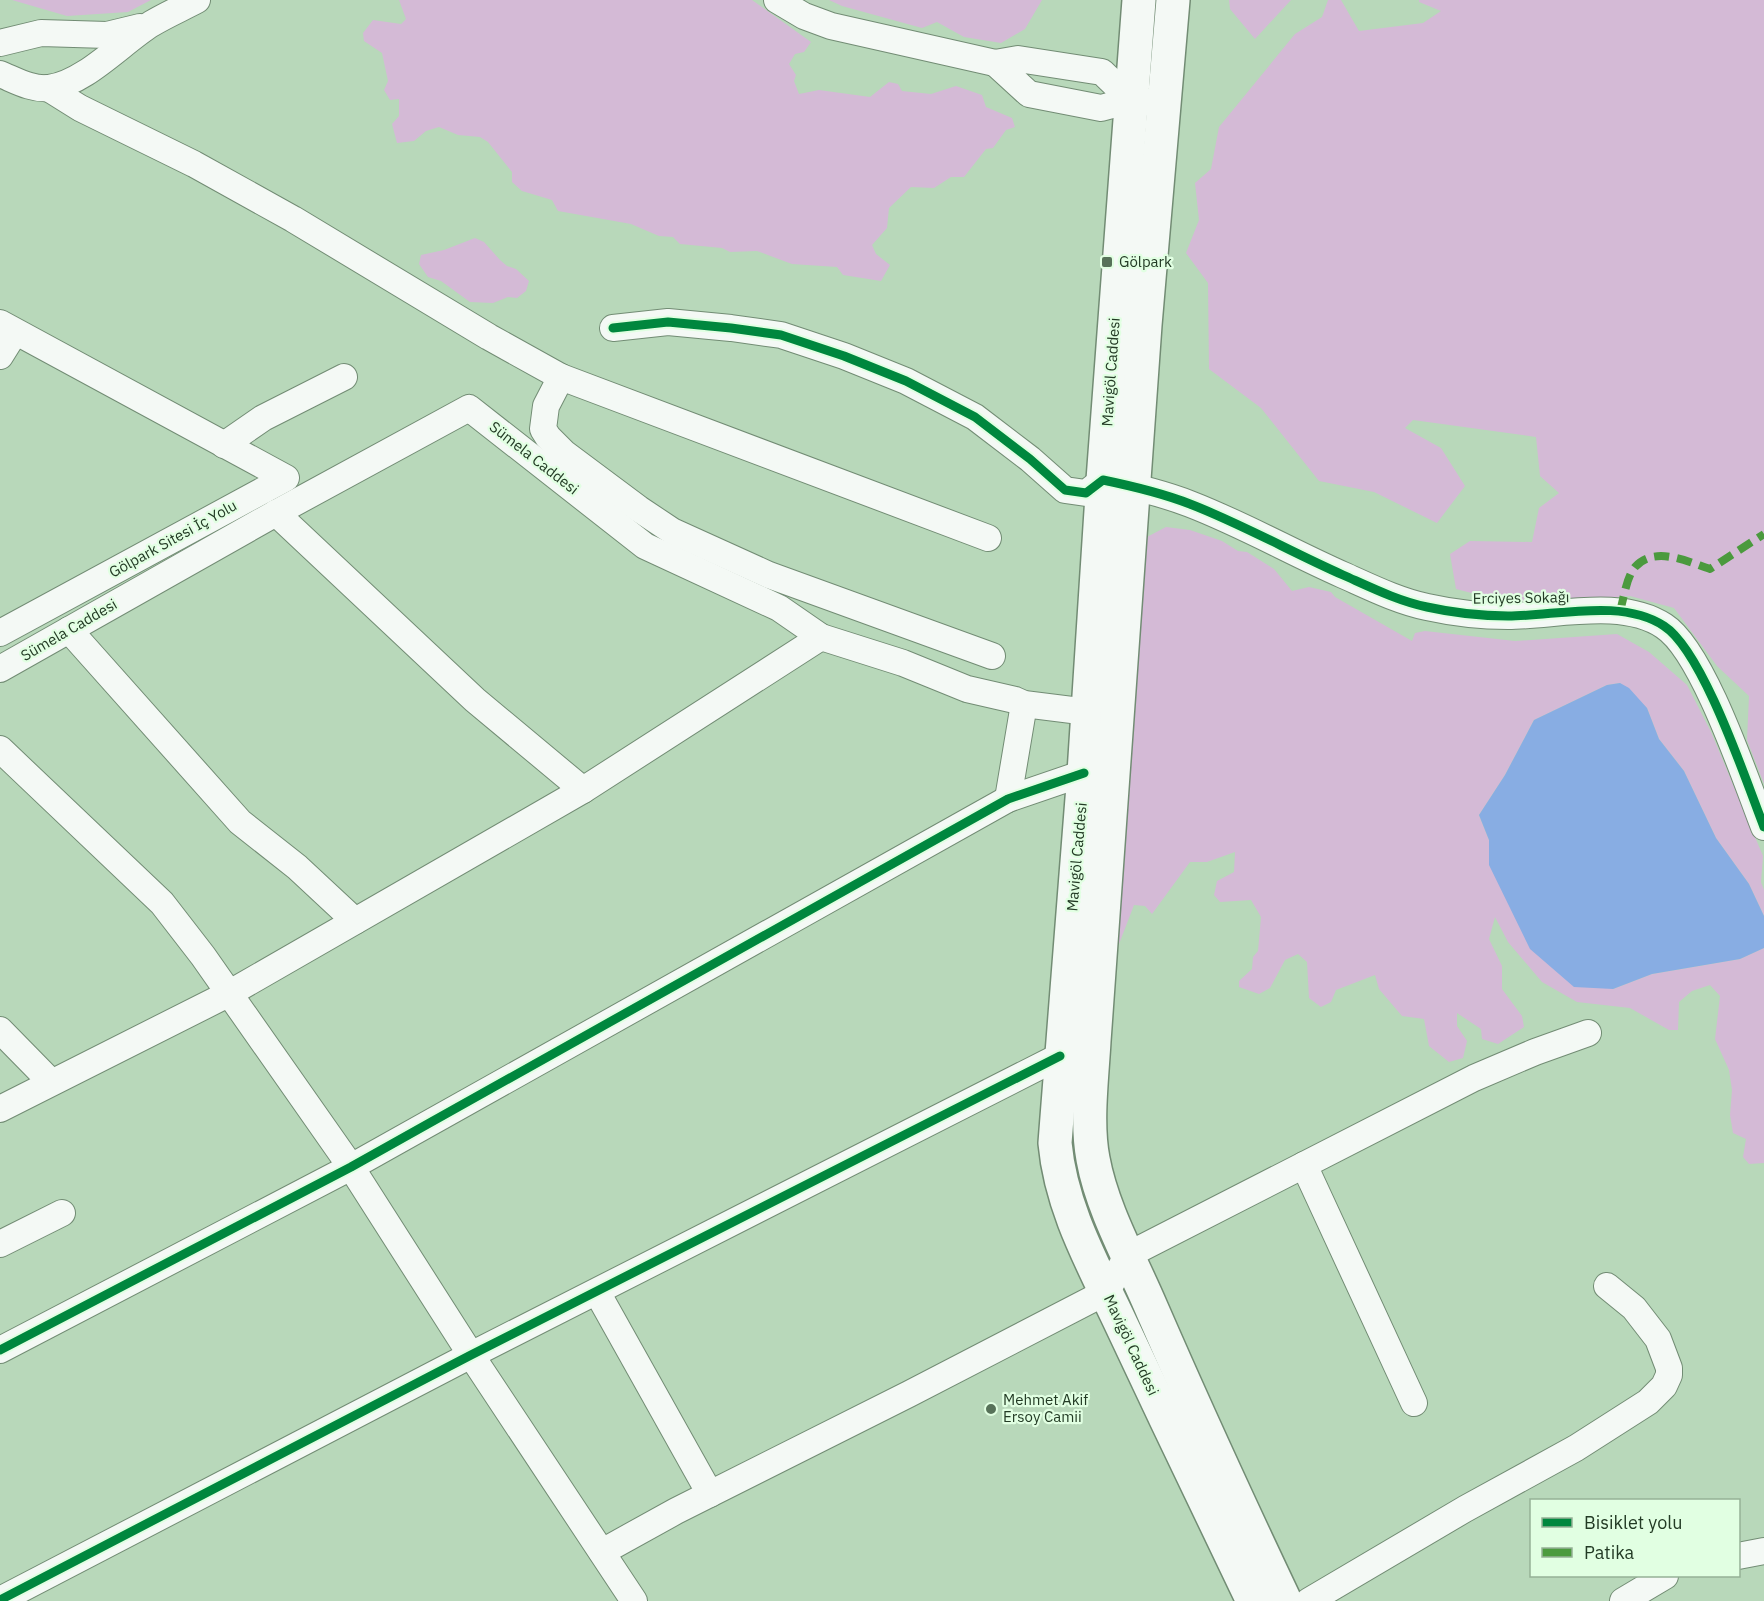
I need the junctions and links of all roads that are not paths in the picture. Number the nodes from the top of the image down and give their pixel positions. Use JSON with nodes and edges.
{"nodes":[{"id":1,"x":197,"y":0,"type":"edge"},
{"id":2,"x":777,"y":0,"type":"edge"},
{"id":3,"x":1139,"y":0,"type":"edge"},
{"id":4,"x":1173,"y":0,"type":"edge"},
{"id":5,"x":152,"y":24,"type":"junction"},
{"id":6,"x":0,"y":43,"type":"edge"},
{"id":7,"x":995,"y":63,"type":"junction"},
{"id":8,"x":1046,"y":63,"type":"junction"},
{"id":9,"x":0,"y":74,"type":"edge"},
{"id":10,"x":48,"y":88,"type":"junction"},
{"id":11,"x":1040,"y":96,"type":"junction"},
{"id":12,"x":1131,"y":100,"type":"junction"},
{"id":13,"x":1164,"y":103,"type":"junction"},
{"id":14,"x":8,"y":327,"type":"edge"},
{"id":15,"x":614,"y":328,"type":"dead end"},
{"id":16,"x":0,"y":356,"type":"edge"},
{"id":17,"x":344,"y":377,"type":"dead end"},
{"id":18,"x":561,"y":377,"type":"junction"},
{"id":19,"x":224,"y":445,"type":"junction"},
{"id":20,"x":1118,"y":483,"type":"junction"},
{"id":21,"x":276,"y":513,"type":"junction"},
{"id":22,"x":988,"y":538,"type":"dead end"},
{"id":23,"x":69,"y":630,"type":"junction"},
{"id":24,"x":0,"y":633,"type":"edge"},
{"id":25,"x":821,"y":638,"type":"junction"},
{"id":26,"x":992,"y":656,"type":"dead end"},
{"id":27,"x":0,"y":669,"type":"edge"},
{"id":28,"x":1024,"y":704,"type":"junction"},
{"id":29,"x":1088,"y":711,"type":"junction"},
{"id":30,"x":0,"y":749,"type":"edge"},
{"id":31,"x":1084,"y":774,"type":"junction"},
{"id":32,"x":583,"y":790,"type":"junction"},
{"id":33,"x":1008,"y":799,"type":"junction"},
{"id":34,"x":1764,"y":827,"type":"edge"},
{"id":35,"x":355,"y":921,"type":"junction"},
{"id":36,"x":230,"y":993,"type":"junction"},
{"id":37,"x":0,"y":1030,"type":"edge"},
{"id":38,"x":1588,"y":1033,"type":"dead end"},
{"id":39,"x":1060,"y":1056,"type":"junction"},
{"id":40,"x":51,"y":1083,"type":"junction"},
{"id":41,"x":0,"y":1109,"type":"edge"},
{"id":42,"x":1304,"y":1165,"type":"junction"},
{"id":43,"x":351,"y":1167,"type":"junction"},
{"id":44,"x":62,"y":1213,"type":"dead end"},
{"id":45,"x":0,"y":1244,"type":"edge"},
{"id":46,"x":1128,"y":1255,"type":"junction"},
{"id":47,"x":1607,"y":1286,"type":"dead end"},
{"id":48,"x":597,"y":1292,"type":"junction"},
{"id":49,"x":1106,"y":1292,"type":"junction"},
{"id":50,"x":0,"y":1350,"type":"edge"},
{"id":51,"x":471,"y":1355,"type":"junction"},
{"id":52,"x":1414,"y":1403,"type":"dead end"},
{"id":53,"x":710,"y":1494,"type":"junction"},
{"id":54,"x":1764,"y":1551,"type":"edge"},
{"id":55,"x":602,"y":1552,"type":"junction"},
{"id":56,"x":1740,"y":1556,"type":"edge"},
{"id":57,"x":1662,"y":1577,"type":"edge"},
{"id":58,"x":0,"y":1600,"type":"edge"},
{"id":59,"x":634,"y":1601,"type":"edge"},
{"id":60,"x":1253,"y":1601,"type":"edge"},
{"id":61,"x":1285,"y":1601,"type":"edge"},
{"id":62,"x":1309,"y":1601,"type":"edge"},
{"id":63,"x":1623,"y":1601,"type":"edge"}],
"edges":[{"from":1,"to":5,"type":"street"},
{"from":2,"to":7,"type":"street"},
{"from":3,"to":12,"type":"main road","name":"Mavigöl Caddesi"},
{"from":4,"to":13,"type":"main road","name":"Mavigöl Caddesi"},
{"from":5,"to":6,"type":"street"},
{"from":5,"to":10,"type":"street"},
{"from":7,"to":8,"type":"street"},
{"from":7,"to":11,"type":"street"},
{"from":8,"to":11,"type":"street"},
{"from":8,"to":12,"type":"street"},
{"from":9,"to":10,"type":"street"},
{"from":10,"to":18,"type":"street"},
{"from":11,"to":12,"type":"street"},
{"from":12,"to":13,"type":"street"},
{"from":12,"to":20,"type":"main road","name":"Mavigöl Caddesi"},
{"from":13,"to":20,"type":"main road","name":"Mavigöl Caddesi"},
{"from":14,"to":16,"type":"street","name":"Gölpark Sitesi İç Yolu"},
{"from":14,"to":19,"type":"street","name":"Gölpark Sitesi İç Yolu"},
{"from":15,"to":20,"type":"street"},
{"from":17,"to":19,"type":"street"},
{"from":18,"to":22,"type":"street"},
{"from":18,"to":26,"type":"street"},
{"from":19,"to":24,"type":"street","name":"Gölpark Sitesi İç Yolu"},
{"from":20,"to":29,"type":"main road","name":"Mavigöl Caddesi"},
{"from":20,"to":34,"type":"street","name":"Erciyes Sokağı"},
{"from":20,"to":46,"type":"main road","name":"Mavigöl Caddesi"},
{"from":21,"to":23,"type":"street","name":"Sümela Caddesi"},
{"from":21,"to":25,"type":"street","name":"Sümela Caddesi"},
{"from":21,"to":32,"type":"street"},
{"from":23,"to":27,"type":"street","name":"Sümela Caddesi"},
{"from":23,"to":35,"type":"street"},
{"from":25,"to":28,"type":"street","name":"Sümela Caddesi"},
{"from":25,"to":32,"type":"street"},
{"from":28,"to":29,"type":"street","name":"Sümela Caddesi"},
{"from":28,"to":33,"type":"street"},
{"from":29,"to":31,"type":"main road","name":"Mavigöl Caddesi"},
{"from":30,"to":36,"type":"street"},
{"from":31,"to":33,"type":"street"},
{"from":31,"to":39,"type":"main road","name":"Mavigöl Caddesi"},
{"from":32,"to":35,"type":"street"},
{"from":33,"to":43,"type":"street"},
{"from":35,"to":36,"type":"street"},
{"from":36,"to":40,"type":"street"},
{"from":36,"to":43,"type":"street"},
{"from":37,"to":40,"type":"street"},
{"from":38,"to":42,"type":"street"},
{"from":39,"to":48,"type":"street"},
{"from":39,"to":49,"type":"main road","name":"Mavigöl Caddesi"},
{"from":40,"to":41,"type":"street"},
{"from":42,"to":46,"type":"street"},
{"from":42,"to":52,"type":"street"},
{"from":43,"to":50,"type":"street"},
{"from":43,"to":51,"type":"street"},
{"from":44,"to":45,"type":"street"},
{"from":46,"to":49,"type":"street"},
{"from":46,"to":61,"type":"main road","name":"Mavigöl Caddesi"},
{"from":47,"to":62,"type":"street"},
{"from":48,"to":51,"type":"street"},
{"from":48,"to":53,"type":"street"},
{"from":49,"to":53,"type":"street"},
{"from":49,"to":60,"type":"main road","name":"Mavigöl Caddesi"},
{"from":51,"to":55,"type":"street"},
{"from":51,"to":58,"type":"street"},
{"from":53,"to":55,"type":"street"},
{"from":54,"to":56,"type":"street"},
{"from":55,"to":59,"type":"street"},
{"from":57,"to":63,"type":"street"}]}
